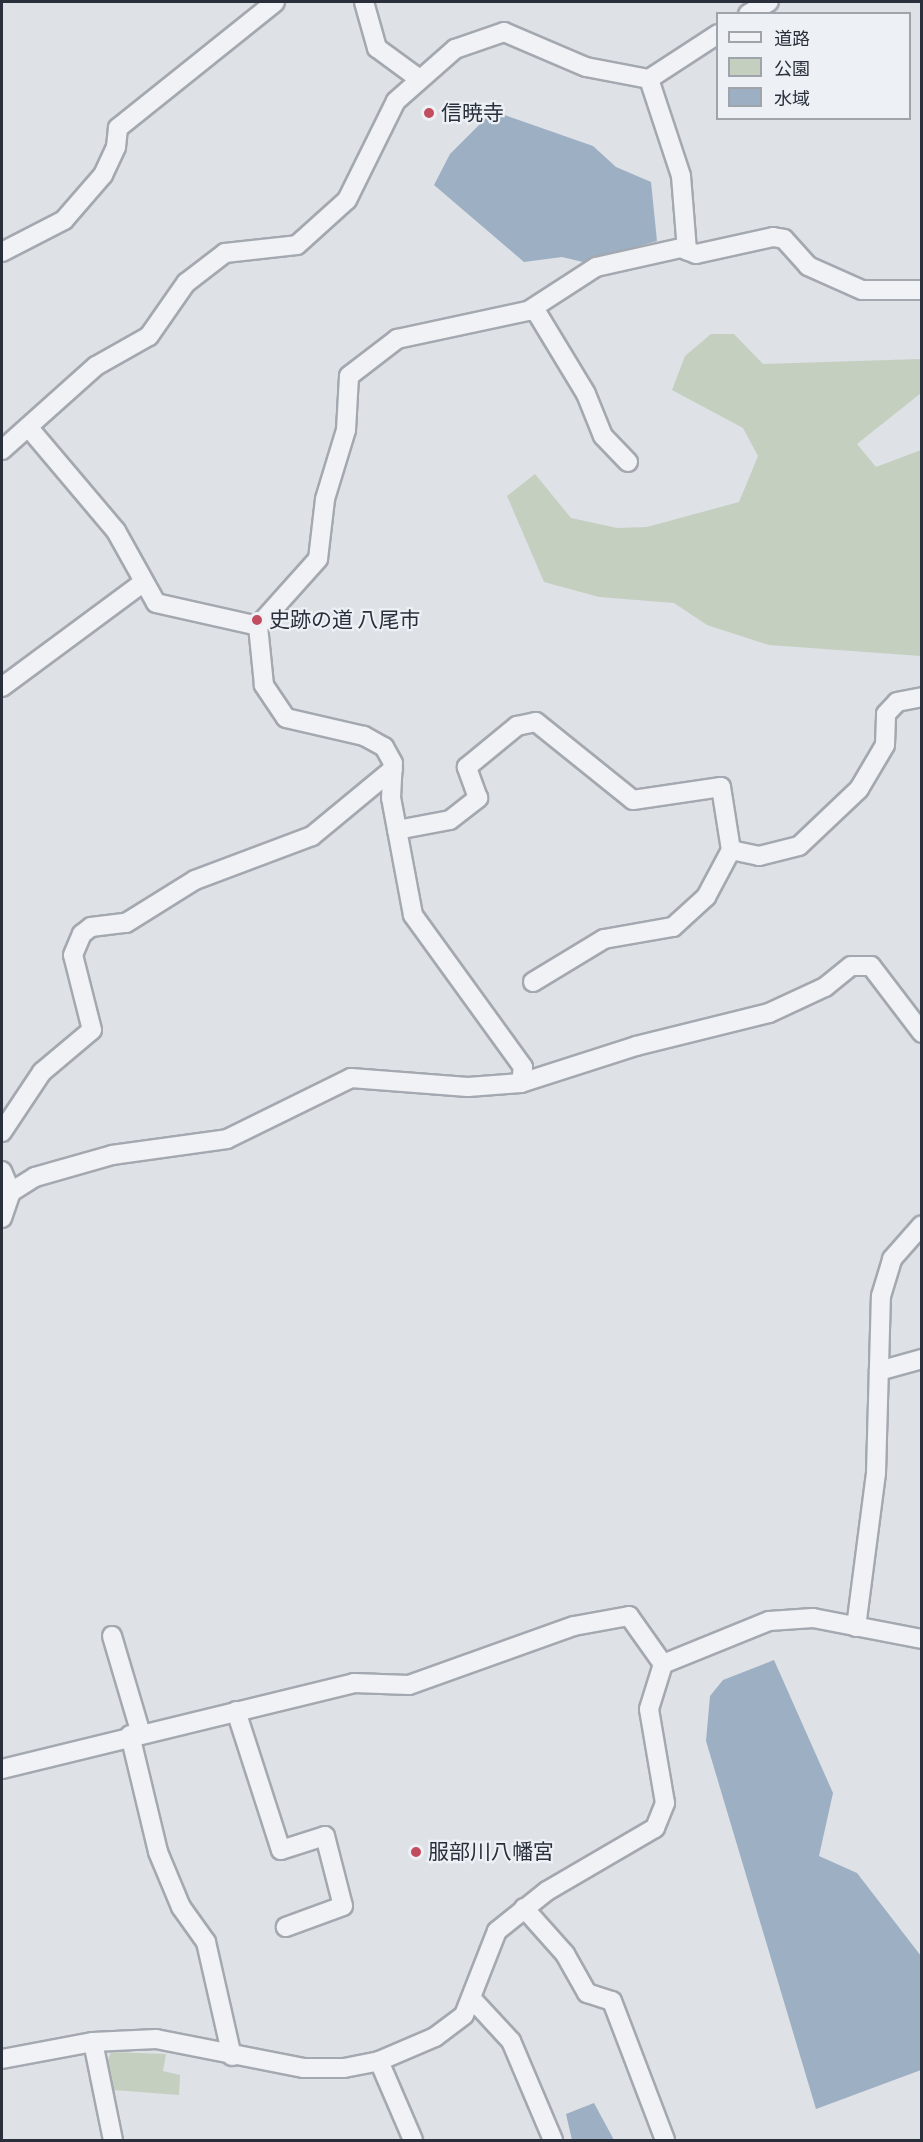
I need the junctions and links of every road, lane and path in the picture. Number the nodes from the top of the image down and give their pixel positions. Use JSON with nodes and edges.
{"nodes":[{"id":1,"x":275,"y":2,"type":"edge"},
{"id":2,"x":364,"y":2,"type":"edge"},
{"id":3,"x":770,"y":2,"type":"edge"},
{"id":4,"x":752,"y":12,"type":"edge"},
{"id":5,"x":716,"y":35,"type":"edge"},
{"id":6,"x":418,"y":78,"type":"junction"},
{"id":7,"x":649,"y":79,"type":"junction"},
{"id":8,"x":687,"y":250,"type":"junction"},
{"id":9,"x":2,"y":252,"type":"edge"},
{"id":10,"x":921,"y":290,"type":"edge"},
{"id":11,"x":534,"y":308,"type":"junction"},
{"id":12,"x":29,"y":428,"type":"junction"},
{"id":13,"x":2,"y":450,"type":"edge"},
{"id":14,"x":628,"y":462,"type":"dead end"},
{"id":15,"x":141,"y":584,"type":"junction"},
{"id":16,"x":258,"y":626,"type":"junction"},
{"id":17,"x":2,"y":687,"type":"edge"},
{"id":18,"x":921,"y":697,"type":"edge"},
{"id":19,"x":393,"y":769,"type":"junction"},
{"id":20,"x":397,"y":831,"type":"junction"},
{"id":21,"x":731,"y":850,"type":"junction"},
{"id":22,"x":533,"y":982,"type":"dead end"},
{"id":23,"x":921,"y":1033,"type":"edge"},
{"id":24,"x":521,"y":1083,"type":"junction"},
{"id":25,"x":2,"y":1132,"type":"edge"},
{"id":26,"x":2,"y":1171,"type":"edge"},
{"id":27,"x":11,"y":1192,"type":"junction"},
{"id":28,"x":2,"y":1218,"type":"edge"},
{"id":29,"x":921,"y":1225,"type":"edge"},
{"id":30,"x":921,"y":1359,"type":"edge"},
{"id":31,"x":879,"y":1371,"type":"junction"},
{"id":32,"x":856,"y":1627,"type":"junction"},
{"id":33,"x":111,"y":1636,"type":"dead end"},
{"id":34,"x":921,"y":1639,"type":"edge"},
{"id":35,"x":663,"y":1664,"type":"junction"},
{"id":36,"x":236,"y":1711,"type":"junction"},
{"id":37,"x":135,"y":1735,"type":"junction"},
{"id":38,"x":2,"y":1769,"type":"edge"},
{"id":39,"x":524,"y":1908,"type":"junction"},
{"id":40,"x":286,"y":1927,"type":"dead end"},
{"id":41,"x":473,"y":2000,"type":"junction"},
{"id":42,"x":93,"y":2042,"type":"junction"},
{"id":43,"x":232,"y":2056,"type":"junction"},
{"id":44,"x":2,"y":2059,"type":"edge"},
{"id":45,"x":379,"y":2061,"type":"junction"},
{"id":46,"x":113,"y":2140,"type":"edge"},
{"id":47,"x":413,"y":2140,"type":"edge"},
{"id":48,"x":554,"y":2140,"type":"edge"},
{"id":49,"x":665,"y":2140,"type":"edge"}],
"edges":[{"from":1,"to":9,"type":"street"},
{"from":2,"to":6,"type":"street"},
{"from":3,"to":4,"type":"street"},
{"from":5,"to":7,"type":"street"},
{"from":6,"to":7,"type":"street"},
{"from":6,"to":12,"type":"street"},
{"from":7,"to":8,"type":"street"},
{"from":8,"to":10,"type":"street"},
{"from":8,"to":11,"type":"street"},
{"from":11,"to":14,"type":"street"},
{"from":11,"to":16,"type":"street"},
{"from":12,"to":13,"type":"street"},
{"from":12,"to":15,"type":"street"},
{"from":15,"to":16,"type":"street"},
{"from":15,"to":17,"type":"street"},
{"from":16,"to":19,"type":"street"},
{"from":18,"to":21,"type":"street"},
{"from":19,"to":20,"type":"street"},
{"from":19,"to":25,"type":"street"},
{"from":20,"to":21,"type":"street"},
{"from":20,"to":24,"type":"street"},
{"from":21,"to":22,"type":"street"},
{"from":23,"to":24,"type":"street"},
{"from":24,"to":27,"type":"street"},
{"from":26,"to":27,"type":"street"},
{"from":27,"to":28,"type":"street"},
{"from":29,"to":31,"type":"street"},
{"from":30,"to":31,"type":"street"},
{"from":31,"to":32,"type":"street"},
{"from":32,"to":34,"type":"street"},
{"from":32,"to":35,"type":"street"},
{"from":33,"to":37,"type":"street"},
{"from":35,"to":36,"type":"street"},
{"from":35,"to":39,"type":"street"},
{"from":36,"to":37,"type":"street"},
{"from":36,"to":40,"type":"street"},
{"from":37,"to":38,"type":"street"},
{"from":37,"to":43,"type":"street"},
{"from":39,"to":41,"type":"street"},
{"from":39,"to":49,"type":"street"},
{"from":41,"to":45,"type":"street"},
{"from":41,"to":48,"type":"street"},
{"from":42,"to":43,"type":"street"},
{"from":42,"to":44,"type":"street"},
{"from":42,"to":46,"type":"street"},
{"from":43,"to":45,"type":"street"},
{"from":45,"to":47,"type":"street"}]}
